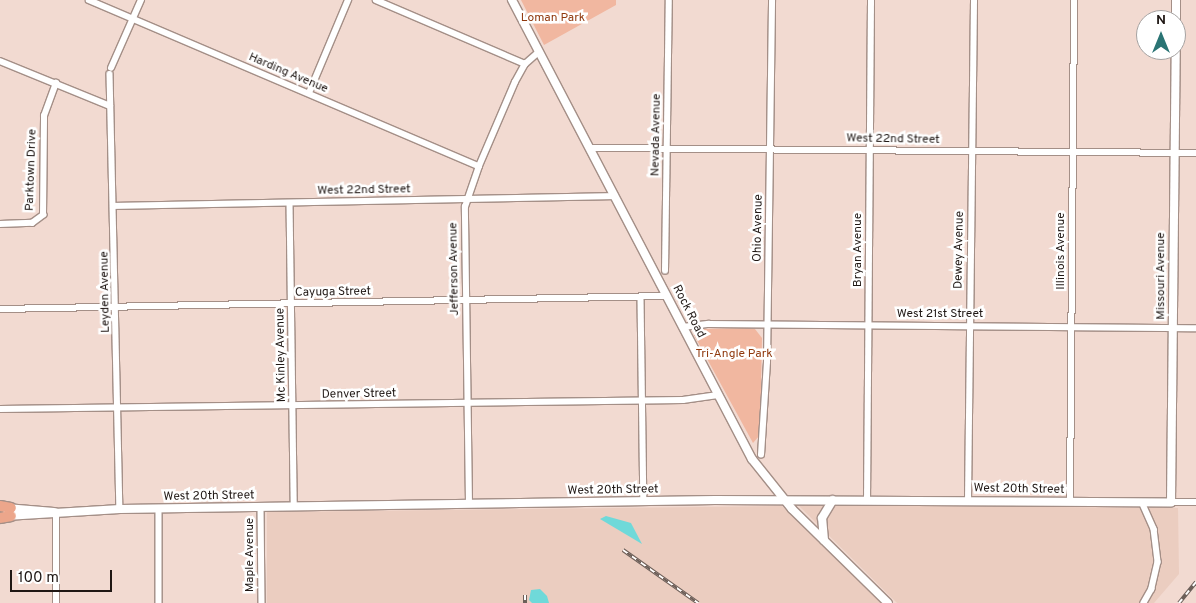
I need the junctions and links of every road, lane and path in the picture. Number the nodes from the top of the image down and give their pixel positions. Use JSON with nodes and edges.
{"nodes":[{"id":1,"x":89,"y":0,"type":"edge"},
{"id":2,"x":141,"y":0,"type":"edge"},
{"id":3,"x":348,"y":0,"type":"edge"},
{"id":4,"x":376,"y":0,"type":"edge"},
{"id":5,"x":512,"y":0,"type":"edge"},
{"id":6,"x":669,"y":0,"type":"edge"},
{"id":7,"x":772,"y":0,"type":"edge"},
{"id":8,"x":872,"y":0,"type":"edge"},
{"id":9,"x":974,"y":0,"type":"edge"},
{"id":10,"x":1074,"y":0,"type":"edge"},
{"id":11,"x":384,"y":2,"type":"edge"},
{"id":12,"x":133,"y":19,"type":"junction"},
{"id":13,"x":539,"y":52,"type":"junction"},
{"id":14,"x":1176,"y":60,"type":"edge"},
{"id":15,"x":0,"y":61,"type":"edge"},
{"id":16,"x":525,"y":64,"type":"junction"},
{"id":17,"x":56,"y":83,"type":"junction"},
{"id":18,"x":309,"y":94,"type":"junction"},
{"id":19,"x":110,"y":106,"type":"junction"},
{"id":20,"x":590,"y":148,"type":"junction"},
{"id":21,"x":667,"y":148,"type":"junction"},
{"id":22,"x":770,"y":149,"type":"junction"},
{"id":23,"x":870,"y":150,"type":"junction"},
{"id":24,"x":972,"y":151,"type":"junction"},
{"id":25,"x":1073,"y":152,"type":"junction"},
{"id":26,"x":1174,"y":152,"type":"junction"},
{"id":27,"x":1196,"y":153,"type":"edge"},
{"id":28,"x":479,"y":166,"type":"junction"},
{"id":29,"x":615,"y":196,"type":"junction"},
{"id":30,"x":466,"y":200,"type":"junction"},
{"id":31,"x":290,"y":203,"type":"junction"},
{"id":32,"x":114,"y":206,"type":"junction"},
{"id":33,"x":0,"y":224,"type":"edge"},
{"id":34,"x":665,"y":271,"type":"dead end"},
{"id":35,"x":667,"y":296,"type":"junction"},
{"id":36,"x":641,"y":298,"type":"junction"},
{"id":37,"x":465,"y":302,"type":"junction"},
{"id":38,"x":291,"y":304,"type":"junction"},
{"id":39,"x":116,"y":306,"type":"junction"},
{"id":40,"x":0,"y":309,"type":"edge"},
{"id":41,"x":768,"y":324,"type":"junction"},
{"id":42,"x":869,"y":324,"type":"junction"},
{"id":43,"x":969,"y":325,"type":"junction"},
{"id":44,"x":1072,"y":326,"type":"junction"},
{"id":45,"x":683,"y":327,"type":"junction"},
{"id":46,"x":1173,"y":328,"type":"junction"},
{"id":47,"x":1196,"y":328,"type":"edge"},
{"id":48,"x":718,"y":395,"type":"junction"},
{"id":49,"x":643,"y":401,"type":"junction"},
{"id":50,"x":467,"y":403,"type":"junction"},
{"id":51,"x":292,"y":406,"type":"junction"},
{"id":52,"x":118,"y":408,"type":"junction"},
{"id":53,"x":0,"y":409,"type":"edge"},
{"id":54,"x":761,"y":455,"type":"dead end"},
{"id":55,"x":784,"y":500,"type":"junction"},
{"id":56,"x":833,"y":500,"type":"junction"},
{"id":57,"x":867,"y":500,"type":"junction"},
{"id":58,"x":968,"y":500,"type":"junction"},
{"id":59,"x":644,"y":501,"type":"junction"},
{"id":60,"x":1070,"y":502,"type":"junction"},
{"id":61,"x":1142,"y":502,"type":"junction"},
{"id":62,"x":1171,"y":502,"type":"junction"},
{"id":63,"x":1196,"y":502,"type":"edge"},
{"id":64,"x":469,"y":504,"type":"junction"},
{"id":65,"x":261,"y":507,"type":"junction"},
{"id":66,"x":294,"y":507,"type":"junction"},
{"id":67,"x":5,"y":509,"type":"edge"},
{"id":68,"x":120,"y":509,"type":"junction"},
{"id":69,"x":159,"y":509,"type":"junction"},
{"id":70,"x":56,"y":512,"type":"junction"},
{"id":71,"x":0,"y":517,"type":"edge"},
{"id":72,"x":824,"y":540,"type":"junction"},
{"id":73,"x":886,"y":601,"type":"edge"},
{"id":74,"x":56,"y":603,"type":"edge"},
{"id":75,"x":159,"y":603,"type":"edge"},
{"id":76,"x":262,"y":603,"type":"edge"},
{"id":77,"x":1144,"y":603,"type":"edge"}],
"edges":[{"from":1,"to":12,"type":"street","name":"Harding Avenue"},
{"from":2,"to":12,"type":"street"},
{"from":3,"to":18,"type":"street"},
{"from":4,"to":11,"type":"street"},
{"from":5,"to":13,"type":"street","name":"Rock Road"},
{"from":6,"to":21,"type":"street","name":"Nevada Avenue"},
{"from":7,"to":22,"type":"street","name":"Ohio Avenue"},
{"from":8,"to":23,"type":"street","name":"Bryan Avenue"},
{"from":9,"to":24,"type":"street","name":"Dewey Avenue"},
{"from":10,"to":25,"type":"street","name":"Illinois Avenue"},
{"from":11,"to":16,"type":"street"},
{"from":12,"to":18,"type":"street","name":"Harding Avenue"},
{"from":12,"to":19,"type":"street","name":"Leyden Avenue"},
{"from":13,"to":16,"type":"street","name":"Jefferson Avenue"},
{"from":13,"to":20,"type":"street","name":"Rock Road"},
{"from":14,"to":26,"type":"street","name":"Missouri Avenue"},
{"from":15,"to":17,"type":"street"},
{"from":16,"to":28,"type":"street","name":"Jefferson Avenue"},
{"from":17,"to":19,"type":"street"},
{"from":17,"to":33,"type":"street","name":"Parktown Drive"},
{"from":18,"to":28,"type":"street","name":"Harding Avenue"},
{"from":19,"to":32,"type":"street","name":"Leyden Avenue"},
{"from":20,"to":21,"type":"street","name":"West 22nd Street"},
{"from":20,"to":29,"type":"street","name":"Rock Road"},
{"from":21,"to":22,"type":"street","name":"West 22nd Street"},
{"from":21,"to":34,"type":"street","name":"Nevada Avenue"},
{"from":22,"to":23,"type":"street","name":"West 22nd Street"},
{"from":22,"to":41,"type":"street","name":"Ohio Avenue"},
{"from":23,"to":24,"type":"street","name":"West 22nd Street"},
{"from":23,"to":42,"type":"street","name":"Bryan Avenue"},
{"from":24,"to":25,"type":"street","name":"West 22nd Street"},
{"from":24,"to":43,"type":"street","name":"Dewey Avenue"},
{"from":25,"to":26,"type":"street","name":"West 22nd Street"},
{"from":25,"to":44,"type":"street","name":"Illinois Avenue"},
{"from":26,"to":27,"type":"street","name":"West 22nd Street"},
{"from":26,"to":46,"type":"street","name":"Missouri Avenue"},
{"from":28,"to":30,"type":"street","name":"Jefferson Avenue"},
{"from":29,"to":30,"type":"street","name":"West 22nd Street"},
{"from":29,"to":35,"type":"street","name":"Rock Road"},
{"from":30,"to":31,"type":"street","name":"West 22nd Street"},
{"from":30,"to":37,"type":"street","name":"Jefferson Avenue"},
{"from":31,"to":32,"type":"street","name":"West 22nd Street"},
{"from":31,"to":38,"type":"street","name":"Mc Kinley Avenue"},
{"from":32,"to":39,"type":"street","name":"Leyden Avenue"},
{"from":35,"to":36,"type":"street","name":"Cayuga Street"},
{"from":35,"to":45,"type":"street","name":"Rock Road"},
{"from":36,"to":37,"type":"street","name":"Cayuga Street"},
{"from":36,"to":49,"type":"street"},
{"from":37,"to":38,"type":"street","name":"Cayuga Street"},
{"from":37,"to":50,"type":"street","name":"Jefferson Avenue"},
{"from":38,"to":39,"type":"street","name":"Cayuga Street"},
{"from":38,"to":51,"type":"street","name":"Mc Kinley Avenue"},
{"from":39,"to":40,"type":"street","name":"Cayuga Street"},
{"from":39,"to":52,"type":"street","name":"Leyden Avenue"},
{"from":41,"to":42,"type":"street","name":"West 21st Street"},
{"from":41,"to":45,"type":"street","name":"West 21st Street"},
{"from":41,"to":54,"type":"street","name":"Ohio Avenue"},
{"from":42,"to":43,"type":"street","name":"West 21st Street"},
{"from":42,"to":57,"type":"street","name":"Bryan Avenue"},
{"from":43,"to":44,"type":"street","name":"West 21st Street"},
{"from":43,"to":58,"type":"street","name":"Dewey Avenue"},
{"from":44,"to":46,"type":"street","name":"West 21st Street"},
{"from":44,"to":60,"type":"street","name":"Illinois Avenue"},
{"from":45,"to":48,"type":"street","name":"Rock Road"},
{"from":46,"to":47,"type":"street","name":"West 21st Street"},
{"from":46,"to":62,"type":"street","name":"Missouri Avenue"},
{"from":48,"to":49,"type":"street","name":"Denver Street"},
{"from":48,"to":55,"type":"street","name":"Rock Road"},
{"from":49,"to":50,"type":"street","name":"Denver Street"},
{"from":49,"to":59,"type":"street"},
{"from":50,"to":51,"type":"street","name":"Denver Street"},
{"from":50,"to":64,"type":"street","name":"Jefferson Avenue"},
{"from":51,"to":52,"type":"street","name":"Denver Street"},
{"from":51,"to":66,"type":"street","name":"Mc Kinley Avenue"},
{"from":52,"to":53,"type":"street","name":"Denver Street"},
{"from":52,"to":68,"type":"street","name":"Leyden Avenue"},
{"from":55,"to":56,"type":"street","name":"West 20th Street"},
{"from":55,"to":59,"type":"street","name":"West 20th Street"},
{"from":55,"to":72,"type":"street","name":"Rock Road"},
{"from":56,"to":57,"type":"street","name":"West 20th Street"},
{"from":56,"to":72,"type":"street"},
{"from":57,"to":58,"type":"street","name":"West 20th Street"},
{"from":58,"to":60,"type":"street","name":"West 20th Street"},
{"from":59,"to":64,"type":"street","name":"West 20th Street"},
{"from":60,"to":61,"type":"street","name":"West 20th Street"},
{"from":61,"to":62,"type":"street","name":"West 20th Street"},
{"from":61,"to":77,"type":"street"},
{"from":62,"to":63,"type":"street"},
{"from":64,"to":66,"type":"street","name":"West 20th Street"},
{"from":65,"to":66,"type":"street","name":"West 20th Street"},
{"from":65,"to":69,"type":"street","name":"West 20th Street"},
{"from":65,"to":76,"type":"street","name":"Maple Avenue"},
{"from":67,"to":70,"type":"street","name":"West 20th Street"},
{"from":67,"to":71,"type":"highway"},
{"from":68,"to":69,"type":"street","name":"West 20th Street"},
{"from":68,"to":70,"type":"street","name":"West 20th Street"},
{"from":69,"to":75,"type":"street"},
{"from":70,"to":74,"type":"street"},
{"from":72,"to":73,"type":"street","name":"Rock Road"}]}
